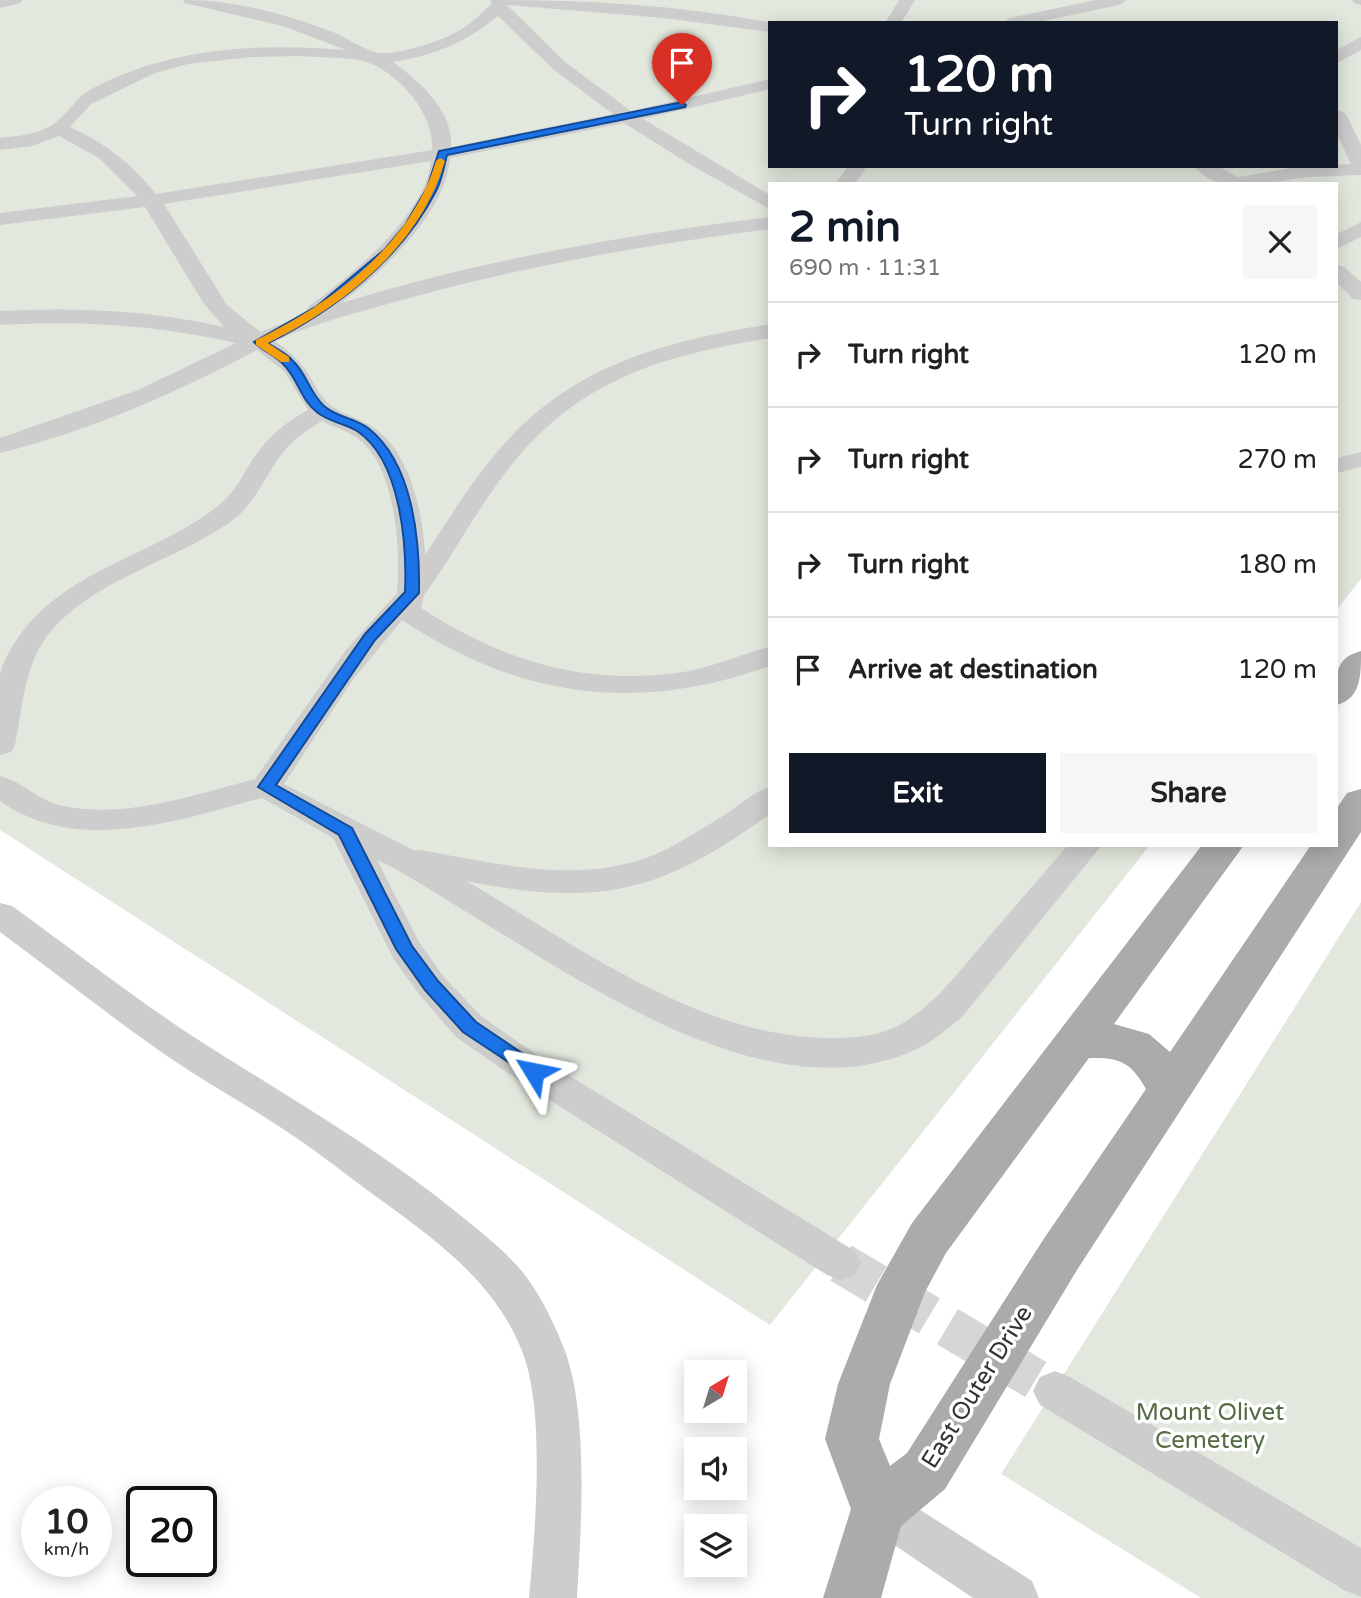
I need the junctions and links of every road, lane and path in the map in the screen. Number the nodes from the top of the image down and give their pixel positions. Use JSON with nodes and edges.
{"nodes":[{"id":1,"x":14,"y":0,"type":"edge"},
{"id":2,"x":191,"y":0,"type":"edge"},
{"id":3,"x":907,"y":0,"type":"edge"},
{"id":4,"x":1119,"y":0,"type":"edge"},
{"id":5,"x":1095,"y":2,"type":"edge"},
{"id":6,"x":0,"y":3,"type":"edge"},
{"id":7,"x":499,"y":3,"type":"edge"},
{"id":8,"x":894,"y":21,"type":"edge"},
{"id":9,"x":1018,"y":21,"type":"edge"},
{"id":10,"x":1117,"y":21,"type":"edge"},
{"id":11,"x":768,"y":27,"type":"edge"},
{"id":12,"x":1361,"y":42,"type":"edge"},
{"id":13,"x":370,"y":56,"type":"junction"},
{"id":14,"x":1361,"y":56,"type":"edge"},
{"id":15,"x":1338,"y":57,"type":"edge"},
{"id":16,"x":768,"y":84,"type":"edge"},
{"id":17,"x":1338,"y":116,"type":"edge"},
{"id":18,"x":628,"y":117,"type":"junction"},
{"id":19,"x":59,"y":129,"type":"junction"},
{"id":20,"x":32,"y":140,"type":"junction"},
{"id":21,"x":0,"y":144,"type":"edge"},
{"id":22,"x":443,"y":153,"type":"junction"},
{"id":23,"x":0,"y":162,"type":"edge"},
{"id":24,"x":1361,"y":167,"type":"edge"},
{"id":25,"x":1206,"y":168,"type":"edge"},
{"id":26,"x":1247,"y":168,"type":"edge"},
{"id":27,"x":1231,"y":182,"type":"edge"},
{"id":28,"x":1236,"y":182,"type":"edge"},
{"id":29,"x":1246,"y":182,"type":"edge"},
{"id":30,"x":152,"y":199,"type":"junction"},
{"id":31,"x":768,"y":202,"type":"edge"},
{"id":32,"x":0,"y":219,"type":"edge"},
{"id":33,"x":768,"y":223,"type":"edge"},
{"id":34,"x":1361,"y":228,"type":"edge"},
{"id":35,"x":1338,"y":242,"type":"edge"},
{"id":36,"x":1338,"y":272,"type":"edge"},
{"id":37,"x":1361,"y":294,"type":"edge"},
{"id":38,"x":0,"y":318,"type":"edge"},
{"id":39,"x":301,"y":323,"type":"junction"},
{"id":40,"x":768,"y":331,"type":"edge"},
{"id":41,"x":260,"y":342,"type":"junction"},
{"id":42,"x":323,"y":411,"type":"junction"},
{"id":43,"x":0,"y":446,"type":"edge"},
{"id":44,"x":1361,"y":459,"type":"edge"},
{"id":45,"x":1338,"y":467,"type":"edge"},
{"id":46,"x":412,"y":593,"type":"junction"},
{"id":47,"x":768,"y":657,"type":"edge"},
{"id":48,"x":1361,"y":662,"type":"edge"},
{"id":49,"x":1338,"y":693,"type":"edge"},
{"id":50,"x":0,"y":745,"type":"edge"},
{"id":51,"x":0,"y":786,"type":"edge"},
{"id":52,"x":266,"y":787,"type":"junction"},
{"id":53,"x":768,"y":799,"type":"edge"},
{"id":54,"x":1361,"y":802,"type":"edge"},
{"id":55,"x":346,"y":832,"type":"junction"},
{"id":56,"x":1338,"y":836,"type":"edge"},
{"id":57,"x":1084,"y":847,"type":"edge"},
{"id":58,"x":1222,"y":847,"type":"edge"},
{"id":59,"x":1331,"y":847,"type":"edge"},
{"id":60,"x":399,"y":857,"type":"junction"},
{"id":61,"x":0,"y":915,"type":"edge"},
{"id":62,"x":1077,"y":1041,"type":"junction"},
{"id":63,"x":1169,"y":1090,"type":"junction"},
{"id":64,"x":841,"y":1263,"type":"tunnel mouth"},
{"id":65,"x":1055,"y":1391,"type":"tunnel mouth"},
{"id":66,"x":878,"y":1509,"type":"junction"},
{"id":67,"x":1361,"y":1574,"type":"edge"},
{"id":68,"x":553,"y":1598,"type":"edge"},
{"id":69,"x":852,"y":1598,"type":"edge"},
{"id":70,"x":1015,"y":1598,"type":"edge"}],
"edges":[{"from":1,"to":6,"type":"street"},
{"from":2,"to":13,"type":"street"},
{"from":3,"to":8,"type":"street"},
{"from":4,"to":5,"type":"street"},
{"from":5,"to":9,"type":"street"},
{"from":5,"to":10,"type":"street"},
{"from":7,"to":11,"type":"street"},
{"from":7,"to":13,"type":"street"},
{"from":7,"to":18,"type":"street"},
{"from":12,"to":15,"type":"street"},
{"from":13,"to":19,"type":"street"},
{"from":13,"to":22,"type":"street"},
{"from":14,"to":15,"type":"street"},
{"from":16,"to":18,"type":"street"},
{"from":17,"to":24,"type":"street"},
{"from":18,"to":22,"type":"street"},
{"from":18,"to":31,"type":"street"},
{"from":19,"to":20,"type":"street"},
{"from":19,"to":30,"type":"street"},
{"from":20,"to":21,"type":"street"},
{"from":20,"to":23,"type":"street"},
{"from":22,"to":30,"type":"street"},
{"from":22,"to":39,"type":"street"},
{"from":24,"to":29,"type":"street"},
{"from":25,"to":27,"type":"street"},
{"from":26,"to":28,"type":"street"},
{"from":30,"to":32,"type":"street"},
{"from":30,"to":41,"type":"street"},
{"from":33,"to":39,"type":"street"},
{"from":34,"to":35,"type":"street"},
{"from":36,"to":37,"type":"street"},
{"from":38,"to":41,"type":"street"},
{"from":39,"to":41,"type":"street"},
{"from":40,"to":46,"type":"street"},
{"from":41,"to":42,"type":"street"},
{"from":41,"to":43,"type":"street"},
{"from":42,"to":46,"type":"street"},
{"from":42,"to":50,"type":"street"},
{"from":44,"to":45,"type":"street"},
{"from":46,"to":47,"type":"street"},
{"from":46,"to":52,"type":"street"},
{"from":48,"to":49,"type":"main road"},
{"from":51,"to":52,"type":"street"},
{"from":52,"to":55,"type":"street"},
{"from":53,"to":60,"type":"street"},
{"from":54,"to":56,"type":"main road"},
{"from":55,"to":60,"type":"street"},
{"from":55,"to":64,"type":"street"},
{"from":57,"to":60,"type":"street"},
{"from":58,"to":62,"type":"main road"},
{"from":59,"to":63,"type":"main road","name":"East Outer Drive"},
{"from":61,"to":68,"type":"street"},
{"from":62,"to":63,"type":"main road"},
{"from":62,"to":66,"type":"main road"},
{"from":63,"to":66,"type":"main road","name":"East Outer Drive"},
{"from":65,"to":67,"type":"street"},
{"from":66,"to":69,"type":"main road"},
{"from":66,"to":70,"type":"street"}]}
